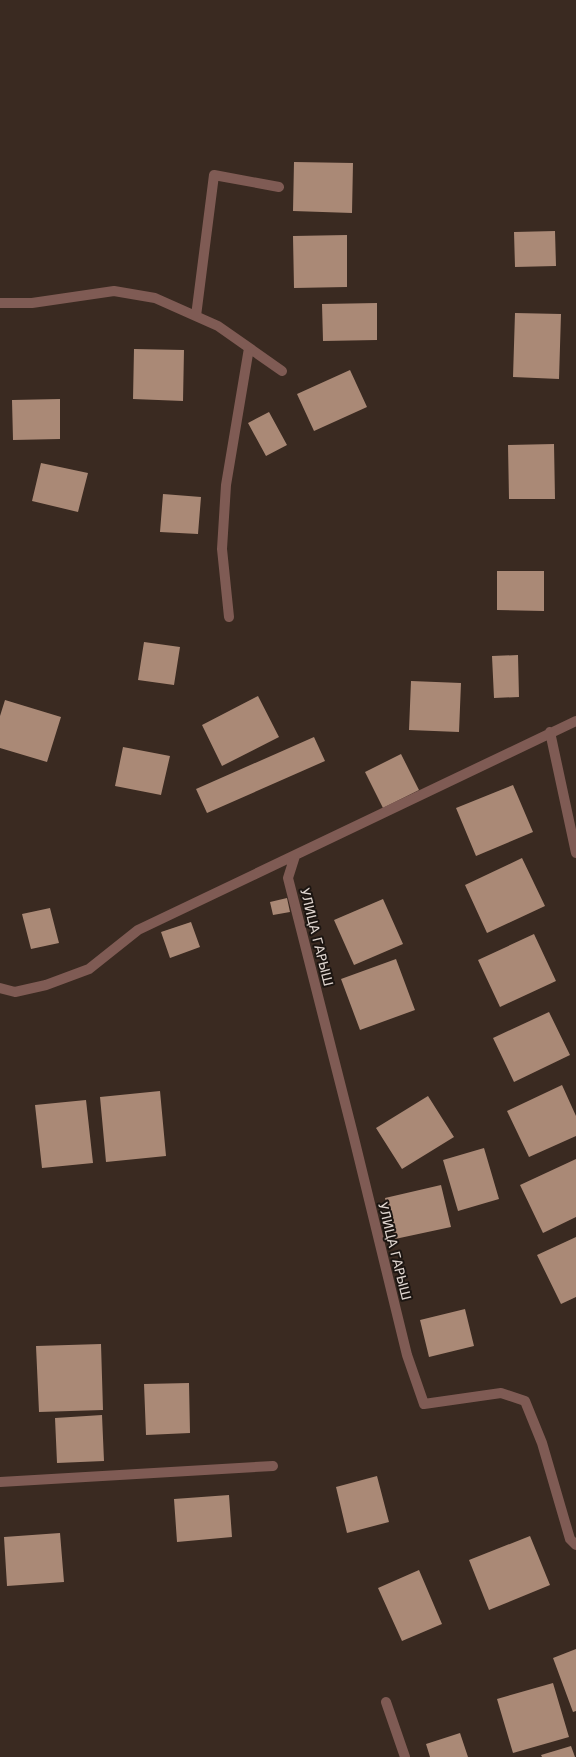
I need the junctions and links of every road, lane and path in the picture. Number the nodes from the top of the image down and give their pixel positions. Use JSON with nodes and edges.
{"nodes":[{"id":1,"x":279,"y":187,"type":"dead end"},
{"id":2,"x":0,"y":303,"type":"edge"},
{"id":3,"x":196,"y":316,"type":"junction"},
{"id":4,"x":250,"y":348,"type":"junction"},
{"id":5,"x":282,"y":371,"type":"dead end"},
{"id":6,"x":229,"y":617,"type":"dead end"},
{"id":7,"x":576,"y":721,"type":"edge"},
{"id":8,"x":550,"y":732,"type":"junction"},
{"id":9,"x":576,"y":853,"type":"edge"},
{"id":10,"x":295,"y":856,"type":"junction"},
{"id":11,"x":0,"y":988,"type":"edge"},
{"id":12,"x":273,"y":1466,"type":"dead end"},
{"id":13,"x":0,"y":1482,"type":"edge"},
{"id":14,"x":576,"y":1545,"type":"edge"},
{"id":15,"x":386,"y":1702,"type":"dead end"},
{"id":16,"x":405,"y":1757,"type":"edge"}],
"edges":[{"from":1,"to":3,"type":"street"},
{"from":2,"to":3,"type":"street"},
{"from":3,"to":4,"type":"street"},
{"from":4,"to":5,"type":"street"},
{"from":4,"to":6,"type":"street"},
{"from":7,"to":8,"type":"street"},
{"from":8,"to":9,"type":"street"},
{"from":8,"to":10,"type":"street"},
{"from":10,"to":11,"type":"street"},
{"from":10,"to":14,"type":"street","name":"УЛИЦА ГАРЫШ"},
{"from":12,"to":13,"type":"street"},
{"from":15,"to":16,"type":"street"}]}
